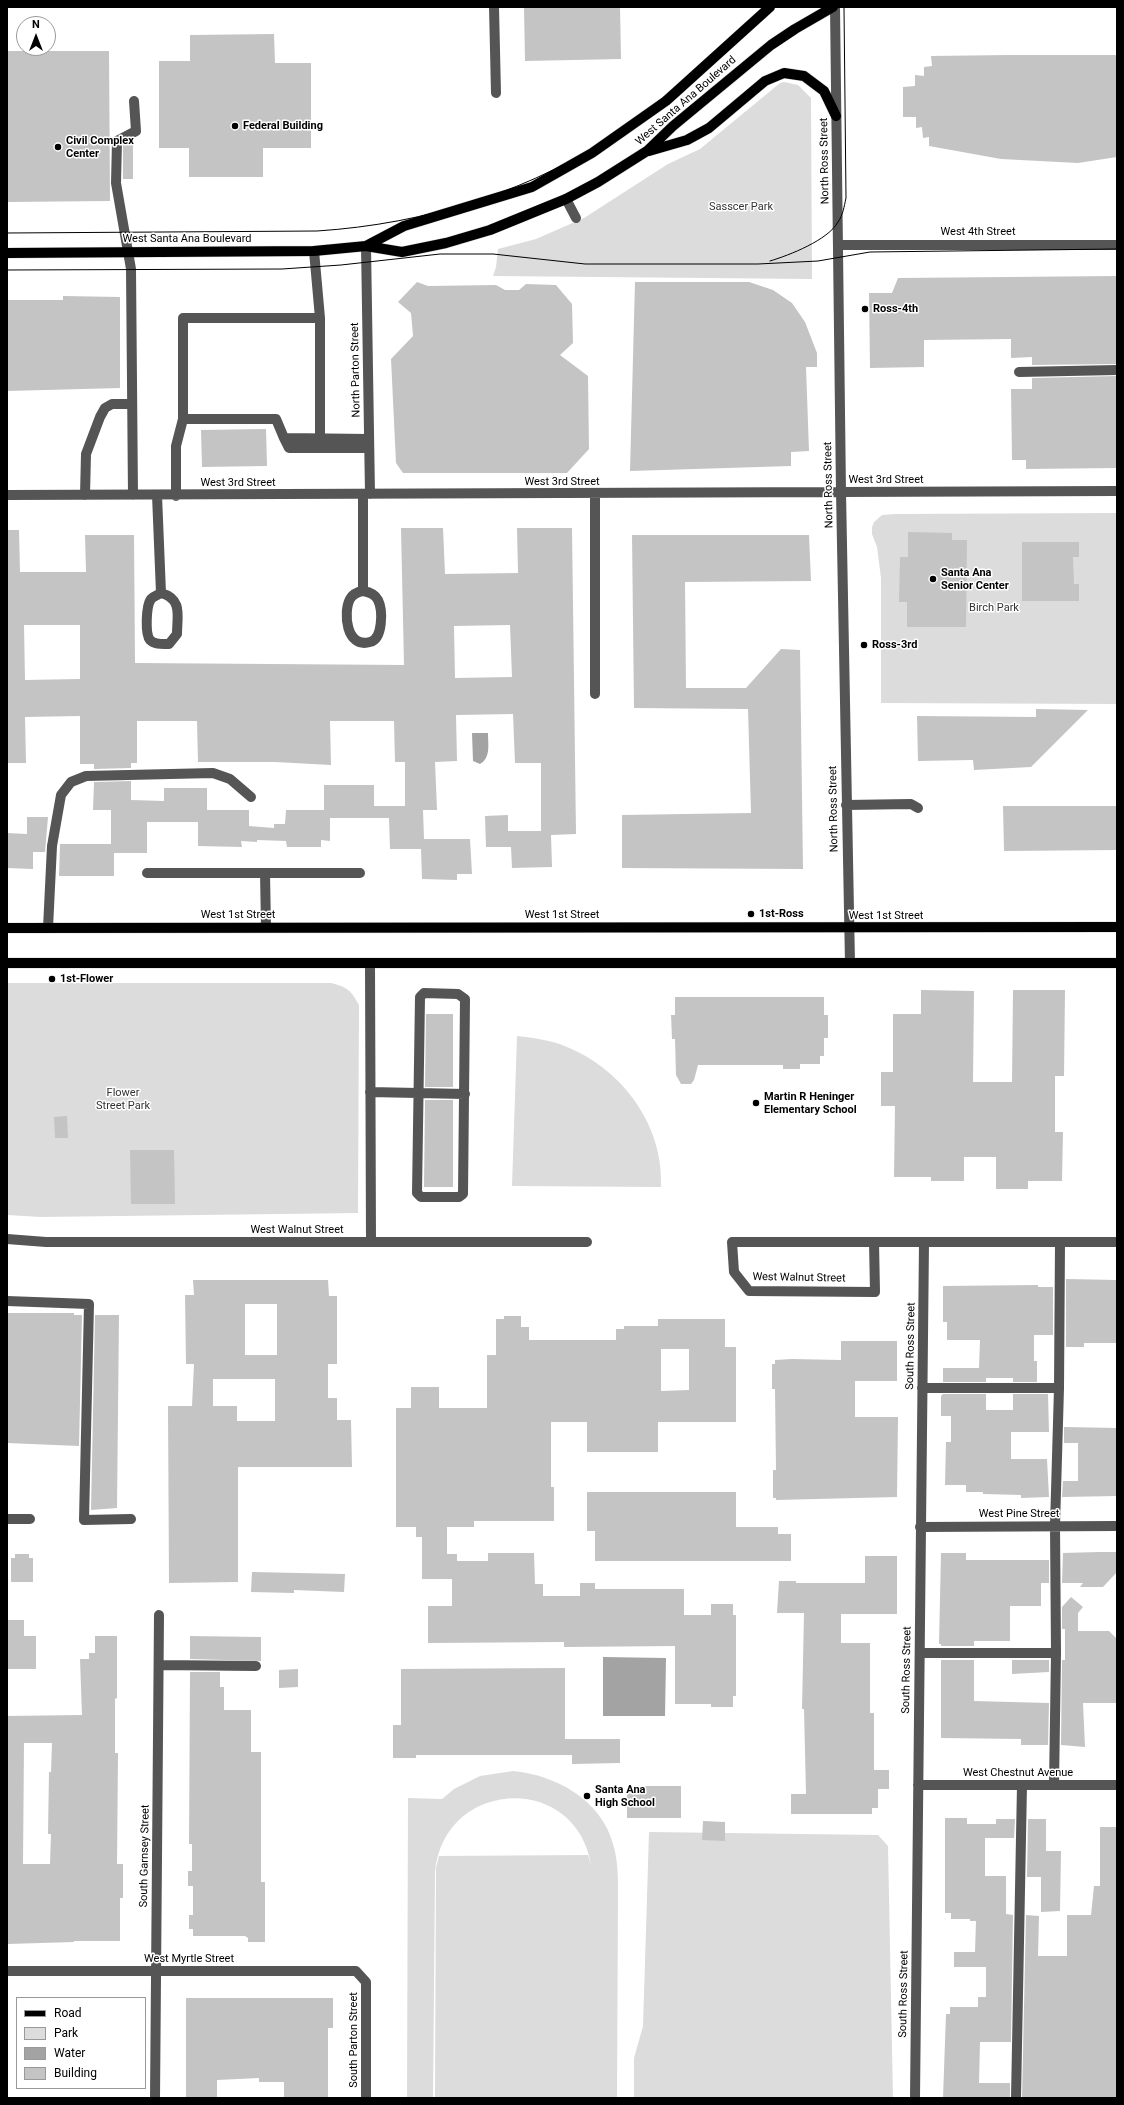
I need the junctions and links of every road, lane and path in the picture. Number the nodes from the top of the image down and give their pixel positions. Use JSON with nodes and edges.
{"nodes":[{"id":1,"x":494,"y":7,"type":"edge"},
{"id":2,"x":770,"y":7,"type":"edge"},
{"id":3,"x":834,"y":7,"type":"edge"},
{"id":4,"x":496,"y":93,"type":"dead end"},
{"id":5,"x":134,"y":101,"type":"dead end"},
{"id":6,"x":836,"y":116,"type":"junction"},
{"id":7,"x":647,"y":151,"type":"junction"},
{"id":8,"x":566,"y":199,"type":"junction"},
{"id":9,"x":576,"y":218,"type":"dead end"},
{"id":10,"x":839,"y":245,"type":"junction"},
{"id":11,"x":1117,"y":245,"type":"edge"},
{"id":12,"x":366,"y":246,"type":"junction"},
{"id":13,"x":129,"y":251,"type":"junction"},
{"id":14,"x":314,"y":251,"type":"junction"},
{"id":15,"x":7,"y":253,"type":"edge"},
{"id":16,"x":320,"y":318,"type":"junction"},
{"id":17,"x":1117,"y":370,"type":"edge"},
{"id":18,"x":1020,"y":372,"type":"dead end"},
{"id":19,"x":132,"y":404,"type":"junction"},
{"id":20,"x":183,"y":419,"type":"junction"},
{"id":21,"x":320,"y":443,"type":"junction"},
{"id":22,"x":369,"y":444,"type":"junction"},
{"id":23,"x":1117,"y":491,"type":"edge"},
{"id":24,"x":841,"y":492,"type":"junction"},
{"id":25,"x":367,"y":494,"type":"junction"},
{"id":26,"x":595,"y":494,"type":"junction"},
{"id":27,"x":7,"y":495,"type":"edge"},
{"id":28,"x":85,"y":495,"type":"junction"},
{"id":29,"x":133,"y":495,"type":"junction"},
{"id":30,"x":157,"y":495,"type":"junction"},
{"id":31,"x":176,"y":496,"type":"junction"},
{"id":32,"x":363,"y":591,"type":"junction"},
{"id":33,"x":162,"y":593,"type":"junction"},
{"id":34,"x":595,"y":694,"type":"dead end"},
{"id":35,"x":251,"y":797,"type":"dead end"},
{"id":36,"x":846,"y":805,"type":"junction"},
{"id":37,"x":918,"y":808,"type":"dead end"},
{"id":38,"x":147,"y":873,"type":"dead end"},
{"id":39,"x":265,"y":873,"type":"junction"},
{"id":40,"x":360,"y":873,"type":"dead end"},
{"id":41,"x":266,"y":927,"type":"junction"},
{"id":42,"x":1117,"y":927,"type":"edge"},
{"id":43,"x":7,"y":928,"type":"edge"},
{"id":44,"x":48,"y":928,"type":"junction"},
{"id":45,"x":848,"y":928,"type":"junction"},
{"id":46,"x":7,"y":963,"type":"edge"},
{"id":47,"x":850,"y":963,"type":"junction"},
{"id":48,"x":1117,"y":963,"type":"edge"},
{"id":49,"x":370,"y":964,"type":"junction"},
{"id":50,"x":370,"y":1092,"type":"junction"},
{"id":51,"x":418,"y":1093,"type":"junction"},
{"id":52,"x":464,"y":1094,"type":"junction"},
{"id":53,"x":7,"y":1239,"type":"edge"},
{"id":54,"x":371,"y":1242,"type":"junction"},
{"id":55,"x":587,"y":1242,"type":"dead end"},
{"id":56,"x":874,"y":1242,"type":"junction"},
{"id":57,"x":924,"y":1242,"type":"junction"},
{"id":58,"x":1060,"y":1242,"type":"junction"},
{"id":59,"x":1117,"y":1242,"type":"edge"},
{"id":60,"x":7,"y":1301,"type":"edge"},
{"id":61,"x":922,"y":1388,"type":"junction"},
{"id":62,"x":1059,"y":1388,"type":"junction"},
{"id":63,"x":7,"y":1519,"type":"edge"},
{"id":64,"x":30,"y":1519,"type":"dead end"},
{"id":65,"x":131,"y":1519,"type":"dead end"},
{"id":66,"x":1055,"y":1526,"type":"junction"},
{"id":67,"x":1117,"y":1526,"type":"edge"},
{"id":68,"x":920,"y":1527,"type":"junction"},
{"id":69,"x":159,"y":1615,"type":"dead end"},
{"id":70,"x":920,"y":1653,"type":"junction"},
{"id":71,"x":1056,"y":1653,"type":"junction"},
{"id":72,"x":159,"y":1665,"type":"junction"},
{"id":73,"x":256,"y":1666,"type":"dead end"},
{"id":74,"x":918,"y":1785,"type":"junction"},
{"id":75,"x":1022,"y":1785,"type":"junction"},
{"id":76,"x":1054,"y":1785,"type":"junction"},
{"id":77,"x":1117,"y":1785,"type":"edge"},
{"id":78,"x":7,"y":1971,"type":"edge"},
{"id":79,"x":156,"y":1971,"type":"junction"},
{"id":80,"x":366,"y":1982,"type":"joint"},
{"id":81,"x":155,"y":2098,"type":"edge"},
{"id":82,"x":366,"y":2098,"type":"edge"},
{"id":83,"x":915,"y":2098,"type":"edge"},
{"id":84,"x":1016,"y":2098,"type":"edge"}],
"edges":[{"from":1,"to":4,"type":"street"},
{"from":2,"to":12,"type":"main road","name":"West Santa Ana Boulevard"},
{"from":3,"to":6,"type":"street","name":"North Ross Street"},
{"from":3,"to":7,"type":"main road","name":"West Santa Ana Boulevard"},
{"from":5,"to":13,"type":"street"},
{"from":6,"to":7,"type":"main road"},
{"from":6,"to":10,"type":"street","name":"North Ross Street"},
{"from":7,"to":8,"type":"main road","name":"West Santa Ana Boulevard"},
{"from":8,"to":9,"type":"street"},
{"from":8,"to":12,"type":"main road","name":"West Santa Ana Boulevard"},
{"from":10,"to":11,"type":"street","name":"West 4th Street"},
{"from":10,"to":24,"type":"street","name":"North Ross Street"},
{"from":12,"to":14,"type":"main road","name":"West Santa Ana Boulevard"},
{"from":12,"to":22,"type":"street","name":"North Parton Street"},
{"from":13,"to":14,"type":"main road","name":"West Santa Ana Boulevard"},
{"from":13,"to":15,"type":"main road","name":"West Santa Ana Boulevard"},
{"from":13,"to":19,"type":"street"},
{"from":14,"to":16,"type":"street"},
{"from":16,"to":20,"type":"street"},
{"from":16,"to":21,"type":"street"},
{"from":17,"to":18,"type":"street"},
{"from":19,"to":28,"type":"street"},
{"from":19,"to":29,"type":"street"},
{"from":20,"to":21,"type":"street"},
{"from":20,"to":31,"type":"street"},
{"from":21,"to":22,"type":"street"},
{"from":22,"to":25,"type":"street","name":"North Parton Street"},
{"from":23,"to":24,"type":"street","name":"West 3rd Street"},
{"from":24,"to":26,"type":"street","name":"West 3rd Street"},
{"from":24,"to":36,"type":"street","name":"North Ross Street"},
{"from":25,"to":26,"type":"street","name":"West 3rd Street"},
{"from":25,"to":31,"type":"street","name":"West 3rd Street"},
{"from":25,"to":32,"type":"street","name":"North Parton Street"},
{"from":26,"to":34,"type":"street"},
{"from":27,"to":28,"type":"street","name":"West 3rd Street"},
{"from":28,"to":29,"type":"street","name":"West 3rd Street"},
{"from":29,"to":30,"type":"street","name":"West 3rd Street"},
{"from":30,"to":31,"type":"street","name":"West 3rd Street"},
{"from":30,"to":33,"type":"street"},
{"from":32,"to":32,"type":"street"},
{"from":33,"to":33,"type":"street"},
{"from":35,"to":44,"type":"street"},
{"from":36,"to":37,"type":"street"},
{"from":36,"to":45,"type":"street","name":"North Ross Street"},
{"from":38,"to":39,"type":"street"},
{"from":39,"to":40,"type":"street"},
{"from":39,"to":41,"type":"street"},
{"from":41,"to":44,"type":"main road","name":"West 1st Street"},
{"from":41,"to":45,"type":"main road","name":"West 1st Street"},
{"from":42,"to":45,"type":"main road","name":"West 1st Street"},
{"from":43,"to":44,"type":"main road","name":"West 1st Street"},
{"from":45,"to":47,"type":"street","name":"North Ross Street"},
{"from":46,"to":49,"type":"main road"},
{"from":47,"to":48,"type":"main road"},
{"from":47,"to":49,"type":"main road"},
{"from":49,"to":50,"type":"street"},
{"from":50,"to":51,"type":"street"},
{"from":50,"to":54,"type":"street"},
{"from":51,"to":52,"type":"street"},
{"from":51,"to":52,"type":"street"},
{"from":51,"to":52,"type":"street"},
{"from":53,"to":54,"type":"street","name":"West Walnut Street"},
{"from":54,"to":55,"type":"street","name":"West Walnut Street"},
{"from":56,"to":56,"type":"street","name":"West Walnut Street"},
{"from":56,"to":57,"type":"street","name":"West Walnut Street"},
{"from":57,"to":58,"type":"street","name":"West Walnut Street"},
{"from":57,"to":61,"type":"street","name":"South Ross Street"},
{"from":58,"to":59,"type":"street","name":"West Walnut Street"},
{"from":58,"to":62,"type":"street"},
{"from":60,"to":65,"type":"street"},
{"from":61,"to":62,"type":"street"},
{"from":61,"to":68,"type":"street","name":"South Ross Street"},
{"from":62,"to":66,"type":"street"},
{"from":63,"to":64,"type":"street"},
{"from":66,"to":67,"type":"street","name":"West Pine Street"},
{"from":66,"to":68,"type":"street","name":"West Pine Street"},
{"from":66,"to":71,"type":"street"},
{"from":68,"to":70,"type":"street","name":"South Ross Street"},
{"from":69,"to":72,"type":"street","name":"South Garnsey Street"},
{"from":70,"to":71,"type":"street"},
{"from":70,"to":74,"type":"street","name":"South Ross Street"},
{"from":71,"to":76,"type":"street"},
{"from":72,"to":73,"type":"street"},
{"from":72,"to":79,"type":"street","name":"South Garnsey Street"},
{"from":74,"to":75,"type":"street","name":"West Chestnut Avenue"},
{"from":74,"to":83,"type":"street","name":"South Ross Street"},
{"from":75,"to":76,"type":"street","name":"West Chestnut Avenue"},
{"from":75,"to":84,"type":"street"},
{"from":76,"to":77,"type":"street","name":"West Chestnut Avenue"},
{"from":78,"to":79,"type":"street","name":"West Myrtle Street"},
{"from":79,"to":80,"type":"street","name":"West Myrtle Street"},
{"from":79,"to":81,"type":"street","name":"South Garnsey Street"},
{"from":80,"to":82,"type":"street","name":"South Parton Street"}]}
